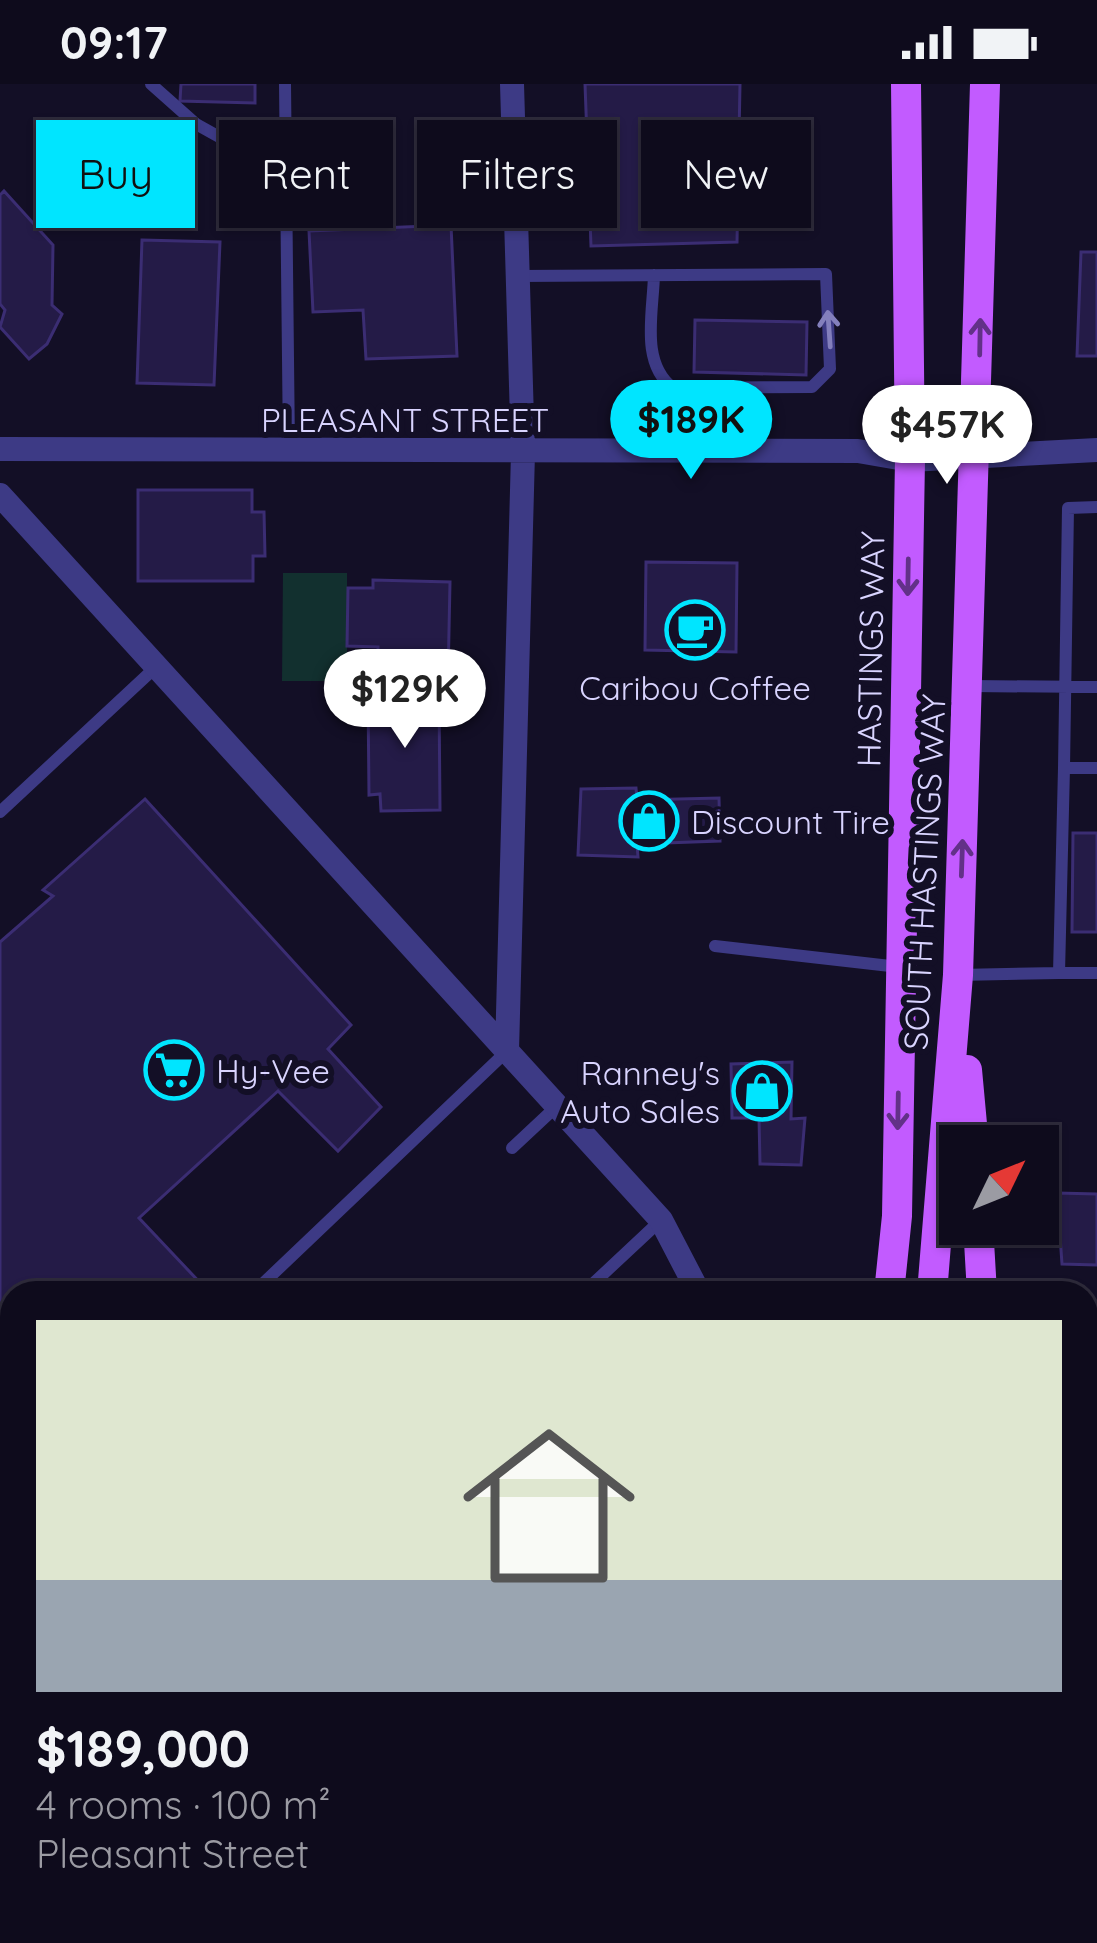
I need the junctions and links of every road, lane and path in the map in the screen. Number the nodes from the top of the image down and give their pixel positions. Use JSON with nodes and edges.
{"nodes":[{"id":1,"x":151,"y":84,"type":"edge"},
{"id":2,"x":285,"y":84,"type":"edge"},
{"id":3,"x":512,"y":84,"type":"edge"},
{"id":4,"x":906,"y":84,"type":"edge"},
{"id":5,"x":985,"y":84,"type":"edge"},
{"id":6,"x":285,"y":120,"type":"edge"},
{"id":7,"x":219,"y":137,"type":"edge"},
{"id":8,"x":287,"y":228,"type":"edge"},
{"id":9,"x":654,"y":275,"type":"junction"},
{"id":10,"x":518,"y":276,"type":"junction"},
{"id":11,"x":0,"y":448,"type":"edge"},
{"id":12,"x":1097,"y":450,"type":"edge"},
{"id":13,"x":289,"y":451,"type":"junction"},
{"id":14,"x":523,"y":453,"type":"junction"},
{"id":15,"x":978,"y":454,"type":"junction"},
{"id":16,"x":910,"y":460,"type":"junction"},
{"id":17,"x":0,"y":495,"type":"edge"},
{"id":18,"x":1097,"y":507,"type":"edge"},
{"id":19,"x":157,"y":667,"type":"junction"},
{"id":20,"x":969,"y":686,"type":"junction"},
{"id":21,"x":1097,"y":686,"type":"edge"},
{"id":22,"x":1064,"y":687,"type":"junction"},
{"id":23,"x":1064,"y":768,"type":"junction"},
{"id":24,"x":1097,"y":768,"type":"edge"},
{"id":25,"x":0,"y":812,"type":"edge"},
{"id":26,"x":716,"y":946,"type":"dead end"},
{"id":27,"x":900,"y":968,"type":"junction"},
{"id":28,"x":1059,"y":973,"type":"junction"},
{"id":29,"x":1097,"y":973,"type":"edge"},
{"id":30,"x":958,"y":975,"type":"junction"},
{"id":31,"x":507,"y":1051,"type":"junction"},
{"id":32,"x":557,"y":1106,"type":"junction"},
{"id":33,"x":972,"y":1125,"type":"edge"},
{"id":34,"x":512,"y":1148,"type":"dead end"},
{"id":35,"x":897,"y":1216,"type":"junction"},
{"id":36,"x":661,"y":1220,"type":"junction"},
{"id":37,"x":979,"y":1245,"type":"edge"},
{"id":38,"x":266,"y":1281,"type":"edge"},
{"id":39,"x":596,"y":1281,"type":"edge"},
{"id":40,"x":693,"y":1281,"type":"edge"},
{"id":41,"x":873,"y":1281,"type":"edge"},
{"id":42,"x":890,"y":1281,"type":"edge"},
{"id":43,"x":933,"y":1281,"type":"edge"},
{"id":44,"x":981,"y":1281,"type":"edge"}],
"edges":[{"from":1,"to":7,"type":"lane"},
{"from":2,"to":6,"type":"lane"},
{"from":3,"to":10,"type":"street"},
{"from":4,"to":16,"type":"main road","name":"HASTINGS WAY"},
{"from":15,"to":5,"type":"main road","one_way":true},
{"from":8,"to":13,"type":"lane"},
{"from":9,"to":9,"type":"lane","one_way":true},
{"from":9,"to":10,"type":"lane"},
{"from":10,"to":14,"type":"street"},
{"from":11,"to":13,"type":"street","name":"PLEASANT STREET"},
{"from":12,"to":15,"type":"street","name":"PLEASANT STREET"},
{"from":13,"to":14,"type":"street","name":"PLEASANT STREET"},
{"from":14,"to":16,"type":"street","name":"PLEASANT STREET"},
{"from":14,"to":31,"type":"street"},
{"from":15,"to":16,"type":"street","name":"PLEASANT STREET"},
{"from":15,"to":20,"type":"main road","name":"SOUTH HASTINGS WAY"},
{"from":16,"to":27,"type":"main road","name":"HASTINGS WAY","one_way":true},
{"from":17,"to":19,"type":"street"},
{"from":18,"to":22,"type":"lane"},
{"from":19,"to":25,"type":"lane"},
{"from":19,"to":31,"type":"street"},
{"from":20,"to":22,"type":"lane"},
{"from":30,"to":20,"type":"main road","name":"SOUTH HASTINGS WAY","one_way":true},
{"from":21,"to":22,"type":"lane"},
{"from":22,"to":23,"type":"lane"},
{"from":23,"to":24,"type":"lane"},
{"from":23,"to":28,"type":"lane"},
{"from":26,"to":27,"type":"lane"},
{"from":27,"to":35,"type":"main road","name":"HASTINGS WAY","one_way":true},
{"from":28,"to":29,"type":"lane"},
{"from":28,"to":30,"type":"lane"},
{"from":30,"to":33,"type":"main road"},
{"from":30,"to":43,"type":"main road","name":"SOUTH HASTINGS WAY"},
{"from":31,"to":32,"type":"street"},
{"from":31,"to":38,"type":"lane"},
{"from":32,"to":34,"type":"lane"},
{"from":32,"to":36,"type":"street"},
{"from":35,"to":41,"type":"main road"},
{"from":35,"to":42,"type":"main road"},
{"from":36,"to":39,"type":"lane"},
{"from":36,"to":40,"type":"street"},
{"from":37,"to":44,"type":"main road"}]}
